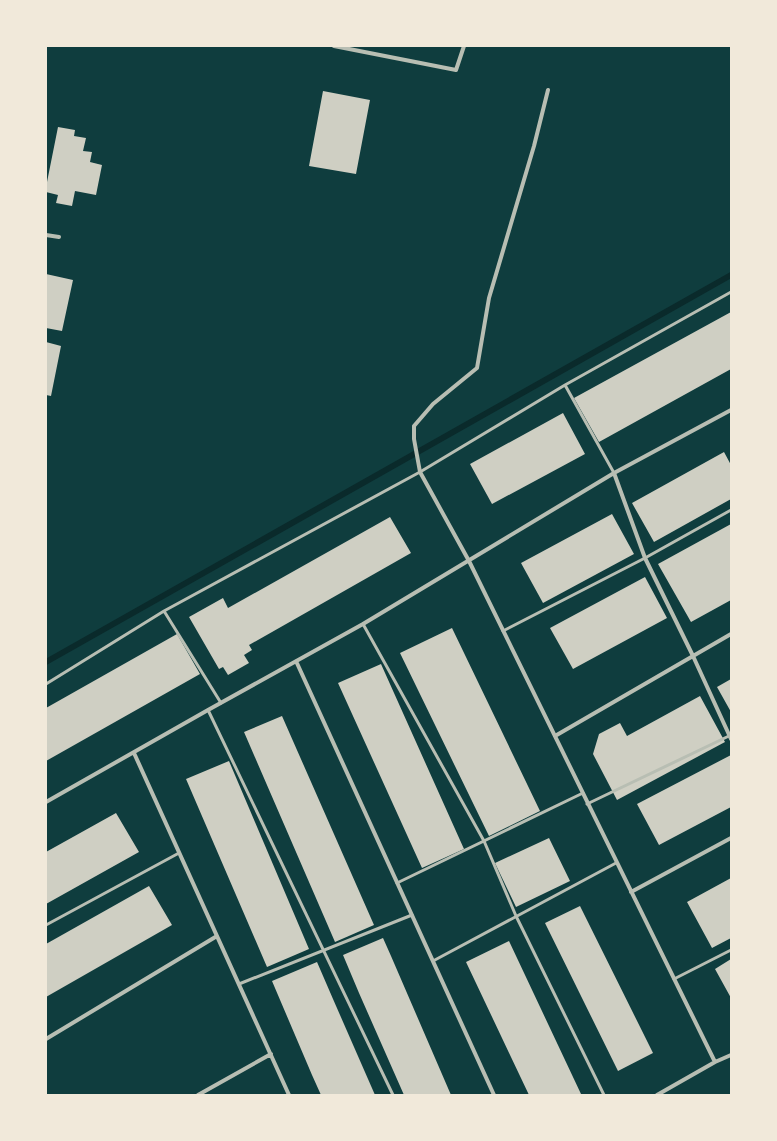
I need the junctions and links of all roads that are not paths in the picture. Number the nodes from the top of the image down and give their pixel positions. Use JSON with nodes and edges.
{"nodes":[{"id":1,"x":334,"y":46,"type":"edge"},
{"id":2,"x":464,"y":46,"type":"edge"},
{"id":3,"x":548,"y":90,"type":"dead end"},
{"id":4,"x":46,"y":235,"type":"edge"},
{"id":5,"x":59,"y":237,"type":"dead end"},
{"id":6,"x":731,"y":292,"type":"edge"},
{"id":7,"x":565,"y":385,"type":"junction"},
{"id":8,"x":731,"y":410,"type":"edge"},
{"id":9,"x":420,"y":472,"type":"junction"},
{"id":10,"x":614,"y":473,"type":"junction"},
{"id":11,"x":731,"y":510,"type":"edge"},
{"id":12,"x":645,"y":558,"type":"junction"},
{"id":13,"x":469,"y":561,"type":"junction"},
{"id":14,"x":164,"y":611,"type":"junction"},
{"id":15,"x":363,"y":624,"type":"junction"},
{"id":16,"x":503,"y":631,"type":"junction"},
{"id":17,"x":731,"y":634,"type":"edge"},
{"id":18,"x":693,"y":656,"type":"junction"},
{"id":19,"x":296,"y":661,"type":"junction"},
{"id":20,"x":46,"y":684,"type":"edge"},
{"id":21,"x":221,"y":703,"type":"junction"},
{"id":22,"x":208,"y":710,"type":"junction"},
{"id":23,"x":555,"y":736,"type":"junction"},
{"id":24,"x":730,"y":736,"type":"edge"},
{"id":25,"x":134,"y":753,"type":"junction"},
{"id":26,"x":583,"y":793,"type":"junction"},
{"id":27,"x":46,"y":802,"type":"edge"},
{"id":28,"x":587,"y":804,"type":"junction"},
{"id":29,"x":731,"y":838,"type":"edge"},
{"id":30,"x":484,"y":841,"type":"junction"},
{"id":31,"x":179,"y":853,"type":"junction"},
{"id":32,"x":616,"y":863,"type":"junction"},
{"id":33,"x":397,"y":883,"type":"junction"},
{"id":34,"x":630,"y":892,"type":"junction"},
{"id":35,"x":412,"y":915,"type":"junction"},
{"id":36,"x":516,"y":916,"type":"junction"},
{"id":37,"x":46,"y":925,"type":"edge"},
{"id":38,"x":217,"y":936,"type":"junction"},
{"id":39,"x":324,"y":950,"type":"junction"},
{"id":40,"x":731,"y":950,"type":"edge"},
{"id":41,"x":433,"y":961,"type":"junction"},
{"id":42,"x":674,"y":979,"type":"junction"},
{"id":43,"x":239,"y":984,"type":"junction"},
{"id":44,"x":46,"y":1039,"type":"edge"},
{"id":45,"x":271,"y":1054,"type":"junction"},
{"id":46,"x":731,"y":1055,"type":"edge"},
{"id":47,"x":714,"y":1062,"type":"junction"},
{"id":48,"x":198,"y":1095,"type":"edge"},
{"id":49,"x":289,"y":1095,"type":"edge"},
{"id":50,"x":393,"y":1095,"type":"edge"},
{"id":51,"x":494,"y":1095,"type":"edge"},
{"id":52,"x":604,"y":1095,"type":"edge"},
{"id":53,"x":657,"y":1095,"type":"edge"}],
"edges":[{"from":1,"to":2,"type":"street"},
{"from":3,"to":9,"type":"street"},
{"from":4,"to":5,"type":"street"},
{"from":6,"to":7,"type":"lane"},
{"from":7,"to":9,"type":"lane"},
{"from":7,"to":10,"type":"lane"},
{"from":8,"to":10,"type":"street"},
{"from":9,"to":13,"type":"street"},
{"from":9,"to":14,"type":"lane"},
{"from":10,"to":12,"type":"street"},
{"from":10,"to":13,"type":"street"},
{"from":11,"to":12,"type":"lane"},
{"from":12,"to":16,"type":"lane"},
{"from":12,"to":18,"type":"street"},
{"from":13,"to":15,"type":"street"},
{"from":13,"to":16,"type":"street"},
{"from":14,"to":20,"type":"lane"},
{"from":14,"to":21,"type":"lane"},
{"from":15,"to":19,"type":"street"},
{"from":15,"to":30,"type":"lane"},
{"from":16,"to":23,"type":"street"},
{"from":17,"to":18,"type":"street"},
{"from":18,"to":23,"type":"street"},
{"from":18,"to":24,"type":"street"},
{"from":19,"to":21,"type":"street"},
{"from":19,"to":33,"type":"street"},
{"from":21,"to":22,"type":"street"},
{"from":22,"to":25,"type":"street"},
{"from":22,"to":39,"type":"lane"},
{"from":23,"to":26,"type":"street"},
{"from":24,"to":28,"type":"lane"},
{"from":25,"to":27,"type":"street"},
{"from":25,"to":31,"type":"street"},
{"from":26,"to":28,"type":"street"},
{"from":26,"to":30,"type":"lane"},
{"from":28,"to":32,"type":"street"},
{"from":29,"to":34,"type":"street"},
{"from":30,"to":33,"type":"lane"},
{"from":30,"to":36,"type":"lane"},
{"from":31,"to":37,"type":"lane"},
{"from":31,"to":38,"type":"street"},
{"from":32,"to":34,"type":"street"},
{"from":32,"to":36,"type":"lane"},
{"from":33,"to":35,"type":"street"},
{"from":34,"to":42,"type":"street"},
{"from":35,"to":39,"type":"lane"},
{"from":35,"to":41,"type":"street"},
{"from":36,"to":41,"type":"lane"},
{"from":36,"to":52,"type":"lane"},
{"from":38,"to":43,"type":"street"},
{"from":38,"to":44,"type":"street"},
{"from":39,"to":43,"type":"lane"},
{"from":39,"to":50,"type":"lane"},
{"from":40,"to":42,"type":"lane"},
{"from":41,"to":51,"type":"street"},
{"from":42,"to":47,"type":"street"},
{"from":43,"to":45,"type":"street"},
{"from":45,"to":48,"type":"street"},
{"from":45,"to":49,"type":"street"},
{"from":46,"to":47,"type":"street"},
{"from":47,"to":53,"type":"street"}]}
